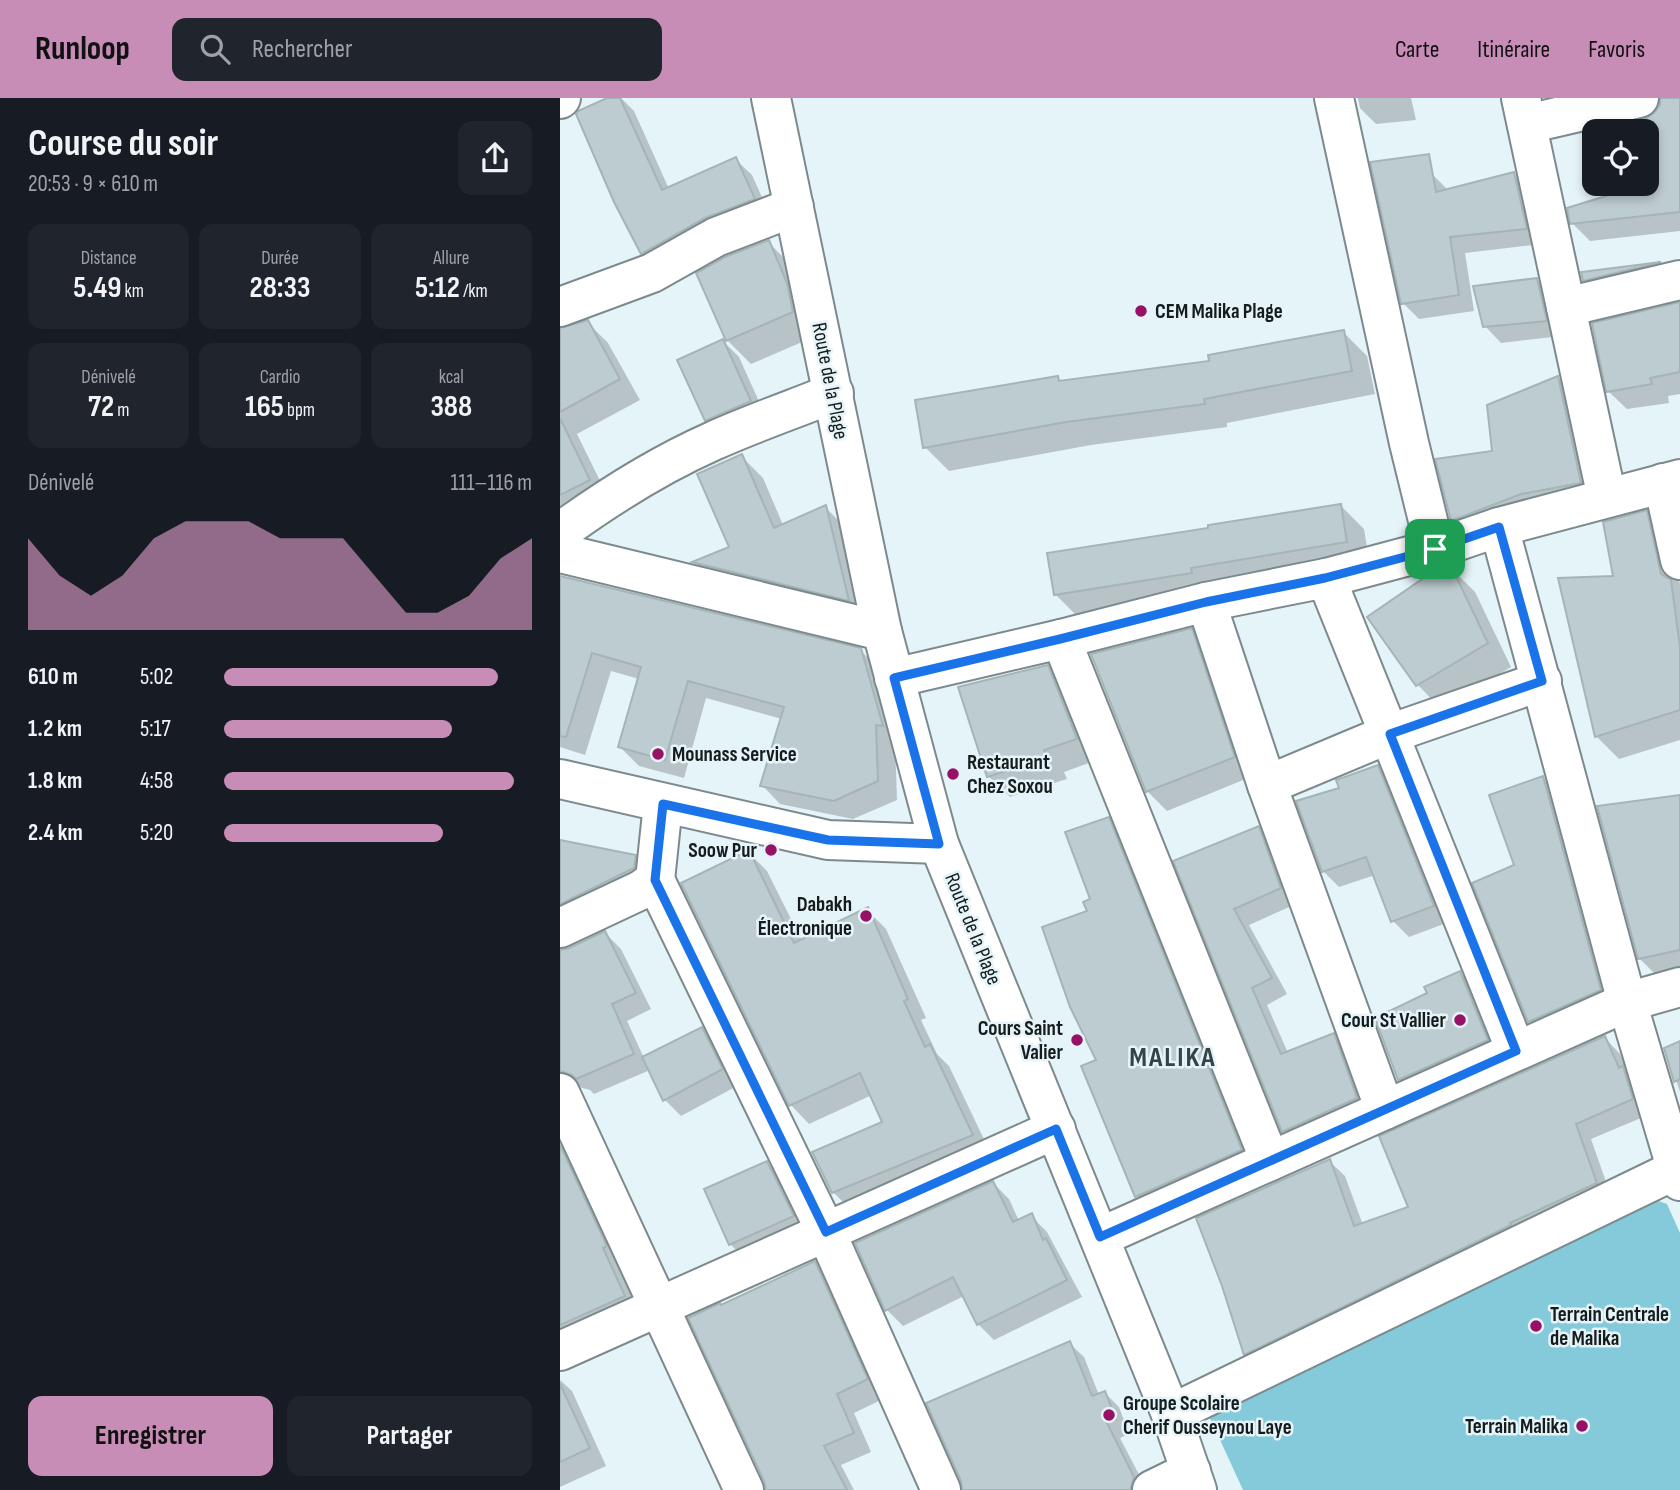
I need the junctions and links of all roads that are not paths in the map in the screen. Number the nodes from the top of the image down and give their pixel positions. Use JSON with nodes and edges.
{"nodes":[{"id":1,"x":1334,"y":98,"type":"edge"},
{"id":2,"x":1639,"y":98,"type":"edge"},
{"id":3,"x":778,"y":99,"type":"edge"},
{"id":4,"x":1524,"y":111,"type":"edge"},
{"id":5,"x":794,"y":207,"type":"junction"},
{"id":6,"x":1680,"y":280,"type":"edge"},
{"id":7,"x":560,"y":307,"type":"edge"},
{"id":8,"x":1566,"y":307,"type":"junction"},
{"id":9,"x":834,"y":393,"type":"junction"},
{"id":10,"x":1671,"y":481,"type":"edge"},
{"id":11,"x":1607,"y":498,"type":"junction"},
{"id":12,"x":1499,"y":527,"type":"junction"},
{"id":13,"x":560,"y":532,"type":"edge"},
{"id":14,"x":1435,"y":549,"type":"junction"},
{"id":15,"x":560,"y":553,"type":"edge"},
{"id":16,"x":1680,"y":560,"type":"edge"},
{"id":17,"x":1325,"y":578,"type":"junction"},
{"id":18,"x":1206,"y":602,"type":"junction"},
{"id":19,"x":881,"y":631,"type":"junction"},
{"id":20,"x":1060,"y":639,"type":"junction"},
{"id":21,"x":894,"y":678,"type":"junction"},
{"id":22,"x":1542,"y":681,"type":"junction"},
{"id":23,"x":1390,"y":734,"type":"junction"},
{"id":24,"x":560,"y":779,"type":"edge"},
{"id":25,"x":1267,"y":785,"type":"junction"},
{"id":26,"x":663,"y":804,"type":"junction"},
{"id":27,"x":939,"y":844,"type":"junction"},
{"id":28,"x":655,"y":880,"type":"junction"},
{"id":29,"x":560,"y":929,"type":"edge"},
{"id":30,"x":1680,"y":987,"type":"edge"},
{"id":31,"x":1627,"y":1002,"type":"junction"},
{"id":32,"x":1516,"y":1051,"type":"junction"},
{"id":33,"x":560,"y":1093,"type":"edge"},
{"id":34,"x":1385,"y":1110,"type":"junction"},
{"id":35,"x":1056,"y":1129,"type":"junction"},
{"id":36,"x":568,"y":1133,"type":"edge"},
{"id":37,"x":1270,"y":1161,"type":"junction"},
{"id":38,"x":1678,"y":1176,"type":"edge"},
{"id":39,"x":826,"y":1232,"type":"junction"},
{"id":40,"x":1100,"y":1237,"type":"junction"},
{"id":41,"x":660,"y":1306,"type":"junction"},
{"id":42,"x":560,"y":1351,"type":"edge"},
{"id":43,"x":1171,"y":1414,"type":"junction"},
{"id":44,"x":1194,"y":1480,"type":"edge"},
{"id":45,"x":744,"y":1490,"type":"edge"},
{"id":46,"x":941,"y":1490,"type":"edge"},
{"id":47,"x":1152,"y":1490,"type":"edge"}],
"edges":[{"from":1,"to":14,"type":"street"},
{"from":2,"to":4,"type":"street"},
{"from":3,"to":5,"type":"street","name":"Route de la Plage"},
{"from":4,"to":8,"type":"street"},
{"from":5,"to":7,"type":"street"},
{"from":5,"to":9,"type":"street","name":"Route de la Plage"},
{"from":6,"to":8,"type":"street"},
{"from":8,"to":11,"type":"street"},
{"from":9,"to":13,"type":"street"},
{"from":9,"to":19,"type":"street","name":"Route de la Plage"},
{"from":10,"to":11,"type":"street"},
{"from":10,"to":16,"type":"street"},
{"from":11,"to":12,"type":"street"},
{"from":12,"to":14,"type":"street"},
{"from":12,"to":22,"type":"street"},
{"from":14,"to":17,"type":"street"},
{"from":15,"to":19,"type":"street"},
{"from":17,"to":18,"type":"street"},
{"from":17,"to":23,"type":"street"},
{"from":18,"to":20,"type":"street"},
{"from":18,"to":25,"type":"street"},
{"from":19,"to":21,"type":"street","name":"Route de la Plage"},
{"from":20,"to":21,"type":"street"},
{"from":20,"to":37,"type":"street"},
{"from":21,"to":27,"type":"street","name":"Route de la Plage"},
{"from":22,"to":23,"type":"street"},
{"from":22,"to":31,"type":"street"},
{"from":23,"to":25,"type":"street"},
{"from":23,"to":32,"type":"street"},
{"from":24,"to":26,"type":"street"},
{"from":25,"to":34,"type":"street"},
{"from":26,"to":27,"type":"street"},
{"from":26,"to":28,"type":"street"},
{"from":27,"to":35,"type":"street","name":"Route de la Plage"},
{"from":28,"to":29,"type":"street"},
{"from":28,"to":39,"type":"street"},
{"from":30,"to":31,"type":"street"},
{"from":31,"to":32,"type":"street"},
{"from":31,"to":38,"type":"street"},
{"from":32,"to":34,"type":"street"},
{"from":33,"to":36,"type":"street"},
{"from":34,"to":37,"type":"street"},
{"from":35,"to":39,"type":"street"},
{"from":35,"to":40,"type":"street","name":"Route de la Plage"},
{"from":36,"to":41,"type":"street"},
{"from":37,"to":40,"type":"street"},
{"from":38,"to":43,"type":"street"},
{"from":39,"to":41,"type":"street"},
{"from":39,"to":46,"type":"street"},
{"from":40,"to":43,"type":"street","name":"Route de la Plage"},
{"from":41,"to":42,"type":"street"},
{"from":41,"to":45,"type":"street"},
{"from":43,"to":44,"type":"street","name":"Route de la Plage"},
{"from":44,"to":47,"type":"street"}]}
